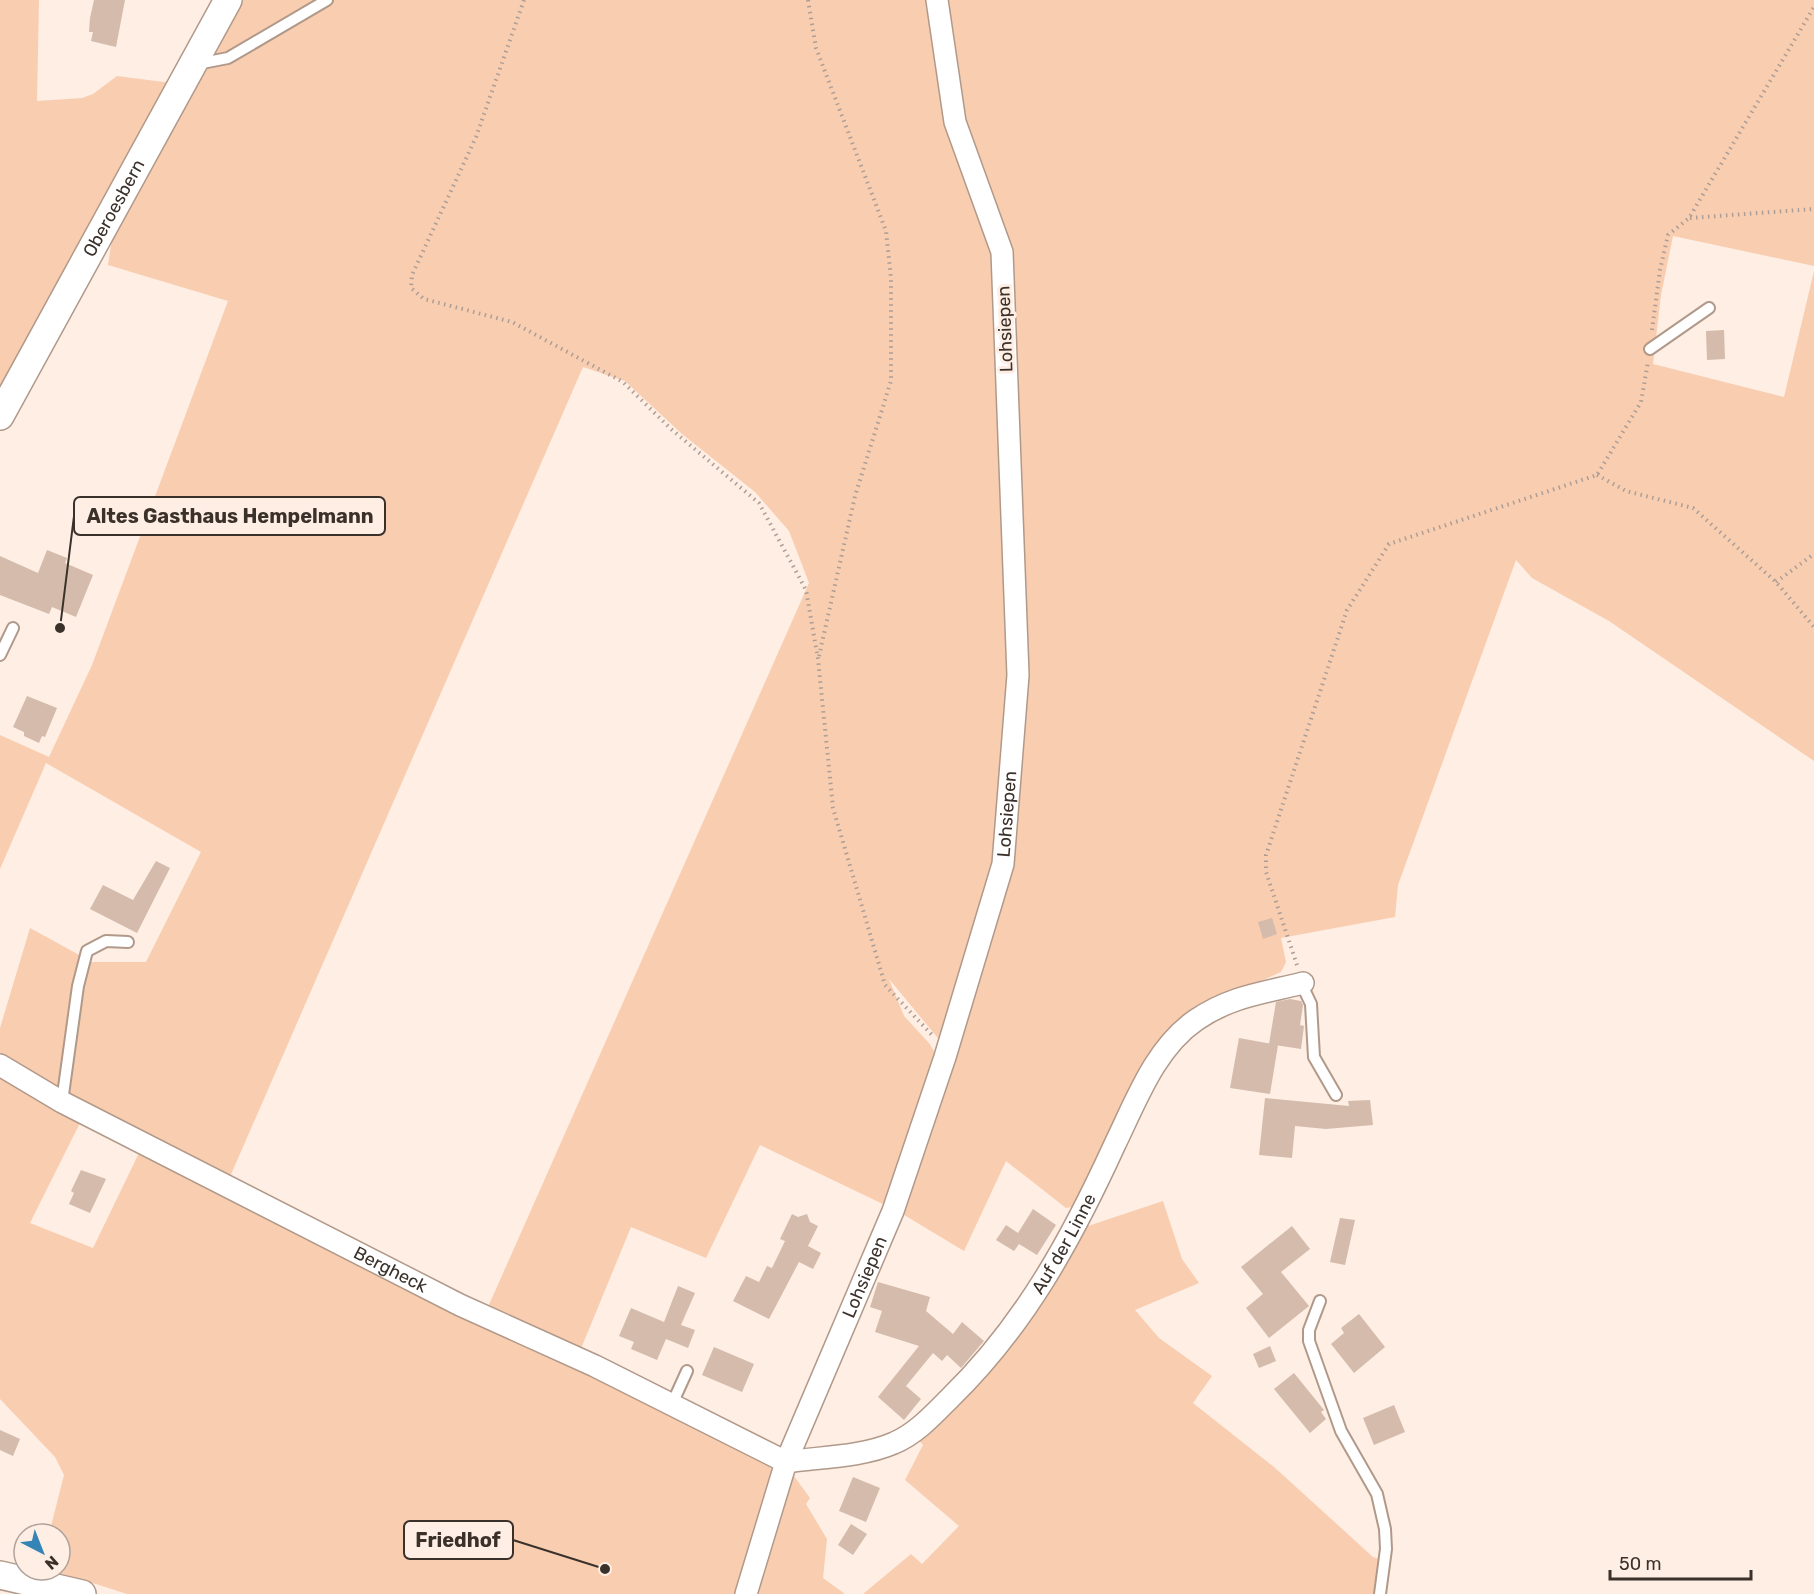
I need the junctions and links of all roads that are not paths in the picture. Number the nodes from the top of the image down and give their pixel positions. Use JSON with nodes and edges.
{"nodes":[{"id":1,"x":228,"y":0,"type":"edge"},
{"id":2,"x":327,"y":0,"type":"edge"},
{"id":3,"x":937,"y":0,"type":"edge"},
{"id":4,"x":193,"y":64,"type":"junction"},
{"id":5,"x":1709,"y":308,"type":"dead end"},
{"id":6,"x":1650,"y":349,"type":"road end"},
{"id":7,"x":0,"y":416,"type":"edge"},
{"id":8,"x":13,"y":628,"type":"dead end"},
{"id":9,"x":0,"y":655,"type":"edge"},
{"id":10,"x":128,"y":942,"type":"dead end"},
{"id":11,"x":1302,"y":983,"type":"joint"},
{"id":12,"x":0,"y":1065,"type":"edge"},
{"id":13,"x":1336,"y":1095,"type":"dead end"},
{"id":14,"x":62,"y":1102,"type":"junction"},
{"id":15,"x":1320,"y":1301,"type":"dead end"},
{"id":16,"x":687,"y":1371,"type":"dead end"},
{"id":17,"x":672,"y":1404,"type":"junction"},
{"id":18,"x":786,"y":1462,"type":"junction"},
{"id":19,"x":0,"y":1575,"type":"edge"},
{"id":20,"x":82,"y":1594,"type":"edge"},
{"id":21,"x":746,"y":1594,"type":"edge"},
{"id":22,"x":1380,"y":1594,"type":"edge"}],
"edges":[{"from":1,"to":4,"type":"street","name":"Oberoesbern"},
{"from":2,"to":4,"type":"lane"},
{"from":3,"to":18,"type":"street","name":"Lohsiepen"},
{"from":4,"to":7,"type":"street","name":"Oberoesbern"},
{"from":5,"to":6,"type":"lane"},
{"from":8,"to":9,"type":"lane"},
{"from":10,"to":14,"type":"lane"},
{"from":11,"to":13,"type":"lane"},
{"from":11,"to":18,"type":"street","name":"Auf der Linne"},
{"from":12,"to":14,"type":"street","name":"Bergheck"},
{"from":14,"to":17,"type":"street","name":"Bergheck"},
{"from":15,"to":22,"type":"lane"},
{"from":16,"to":17,"type":"lane"},
{"from":17,"to":18,"type":"street","name":"Bergheck"},
{"from":18,"to":21,"type":"street","name":"Lohsiepen"},
{"from":19,"to":20,"type":"street"}]}
